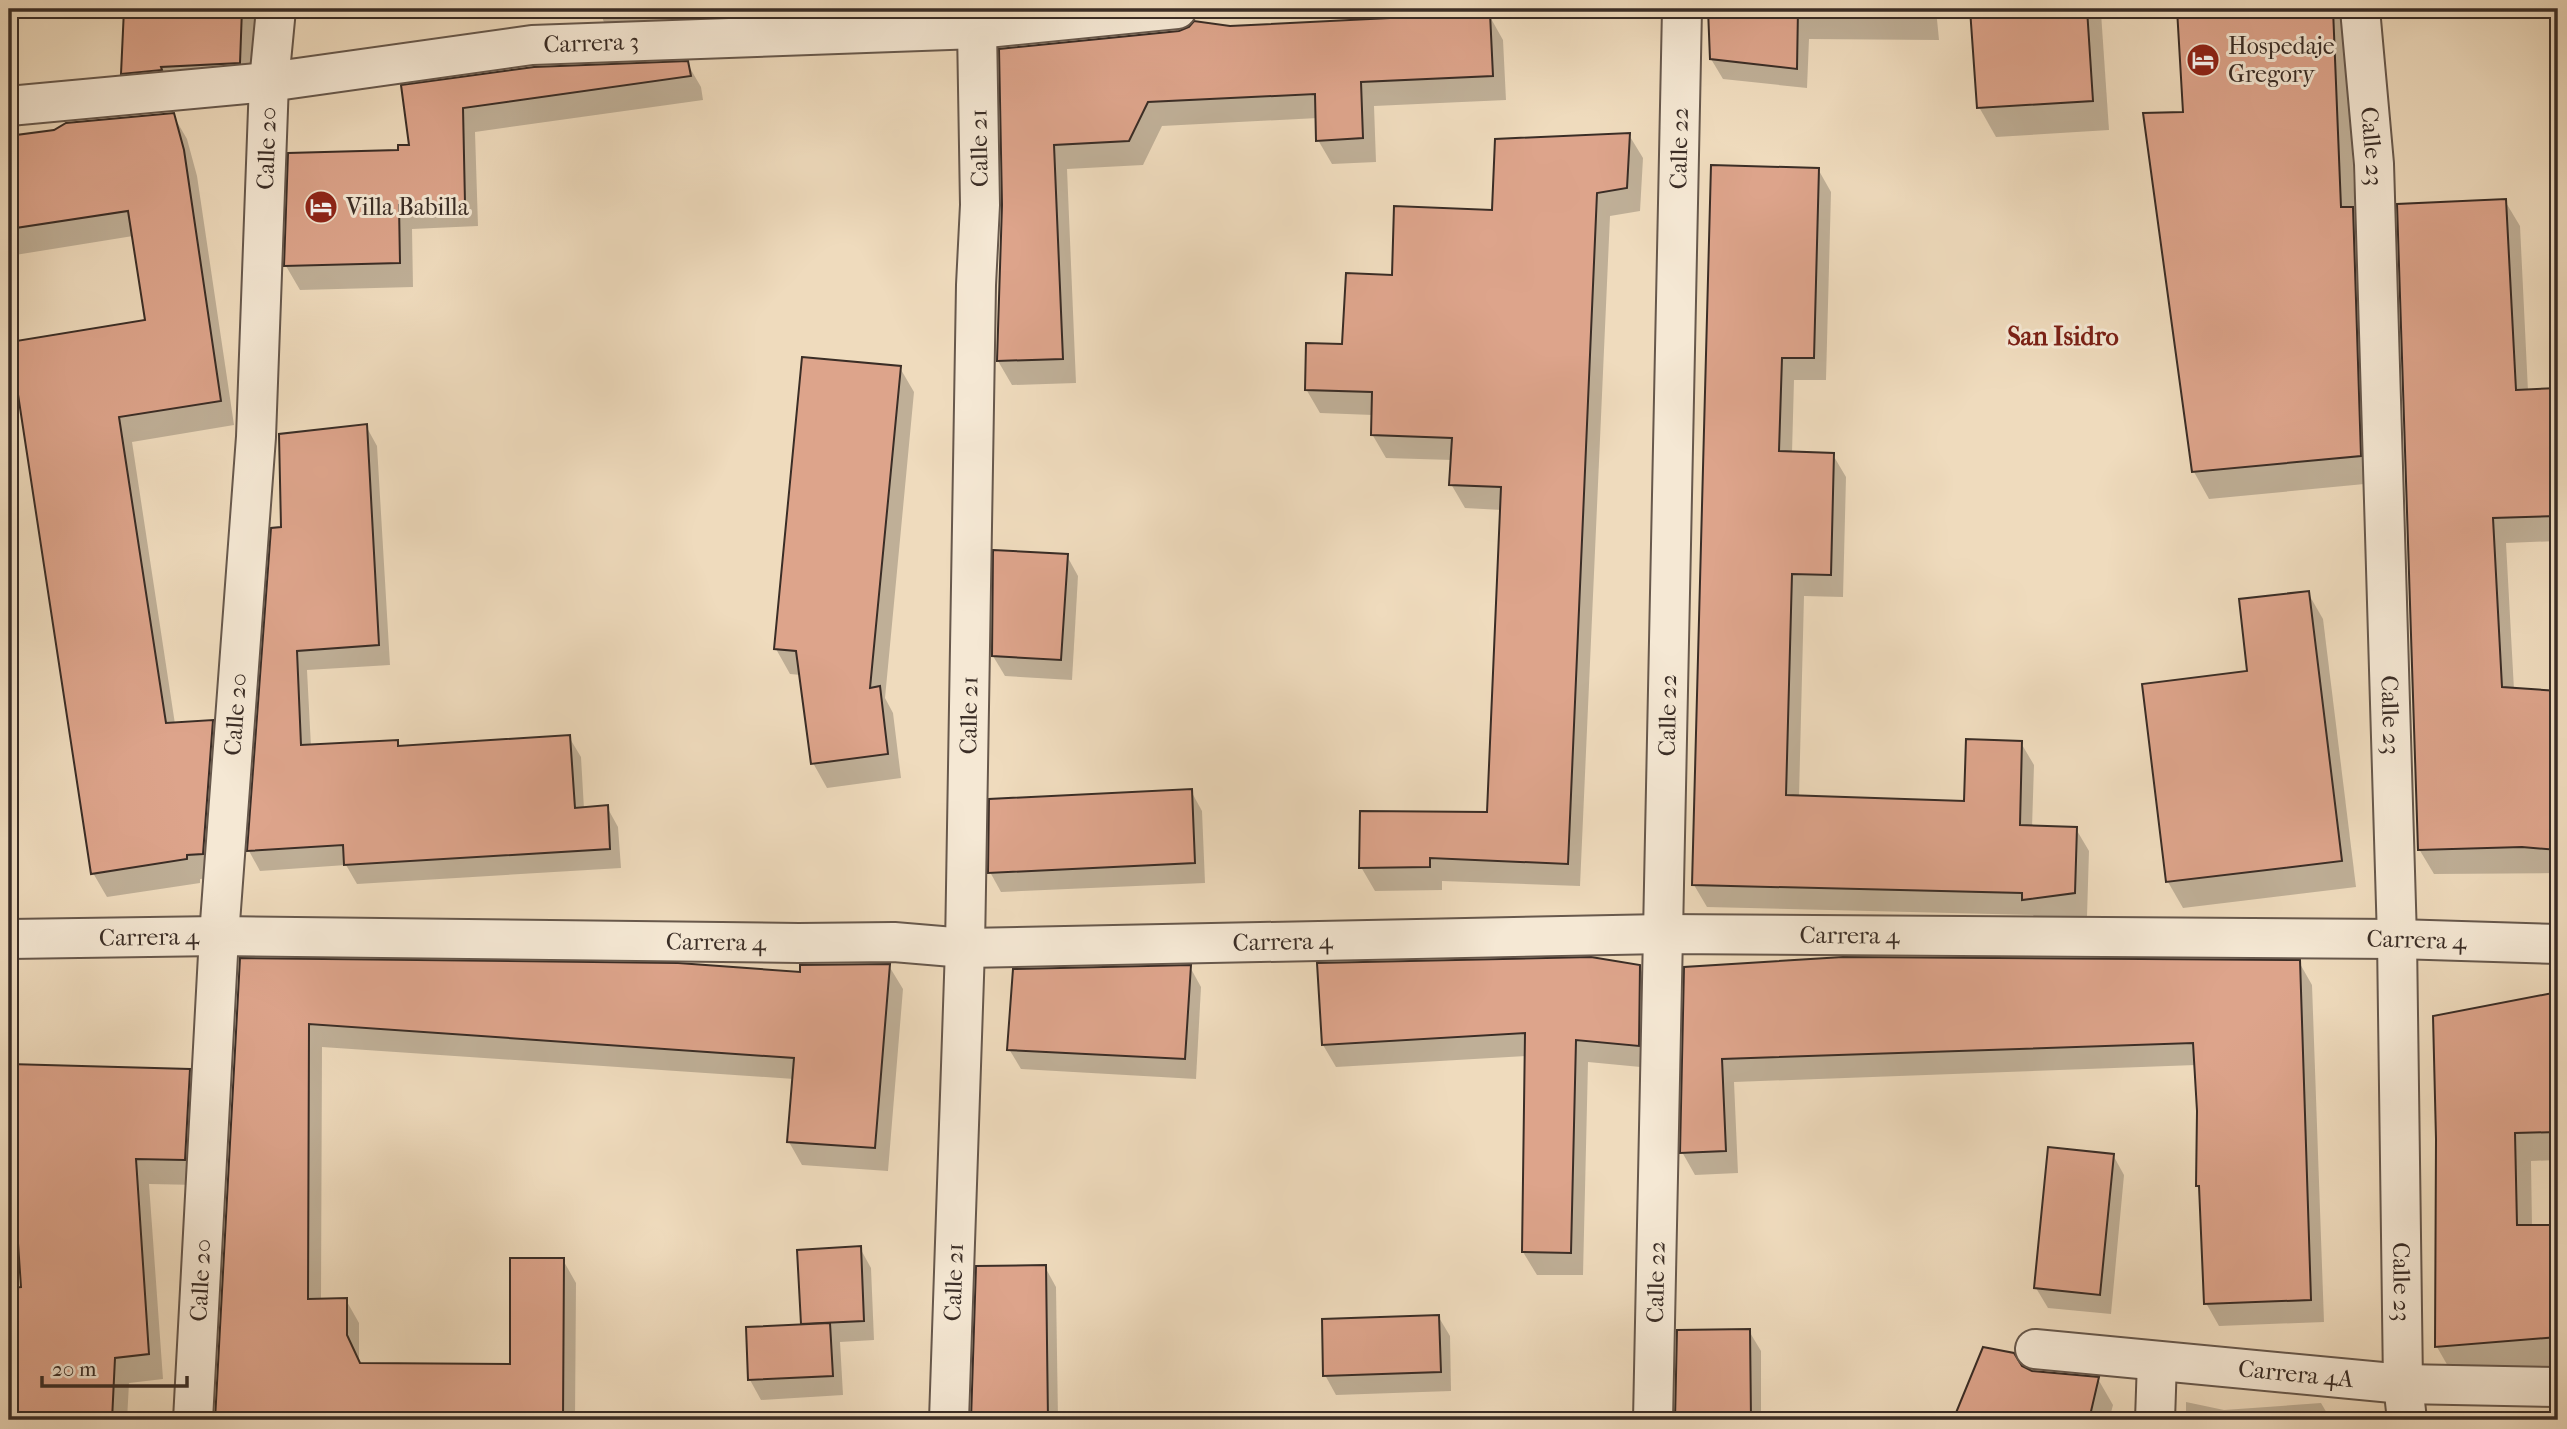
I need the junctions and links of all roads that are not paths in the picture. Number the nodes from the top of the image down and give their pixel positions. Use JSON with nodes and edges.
{"nodes":[{"id":1,"x":276,"y":9,"type":"edge"},
{"id":2,"x":1177,"y":9,"type":"edge"},
{"id":3,"x":1682,"y":9,"type":"edge"},
{"id":4,"x":2360,"y":9,"type":"edge"},
{"id":5,"x":978,"y":19,"type":"edge"},
{"id":6,"x":269,"y":82,"type":"junction"},
{"id":7,"x":9,"y":106,"type":"edge"},
{"id":8,"x":1662,"y":934,"type":"junction"},
{"id":9,"x":219,"y":936,"type":"junction"},
{"id":10,"x":9,"y":939,"type":"edge"},
{"id":11,"x":2396,"y":939,"type":"junction"},
{"id":12,"x":2558,"y":944,"type":"edge"},
{"id":13,"x":965,"y":947,"type":"junction"},
{"id":14,"x":2035,"y":1349,"type":"dead end"},
{"id":15,"x":2157,"y":1361,"type":"junction"},
{"id":16,"x":2558,"y":1387,"type":"edge"},
{"id":17,"x":2405,"y":1402,"type":"edge"},
{"id":18,"x":192,"y":1420,"type":"edge"},
{"id":19,"x":950,"y":1420,"type":"edge"},
{"id":20,"x":1653,"y":1420,"type":"edge"},
{"id":21,"x":2155,"y":1420,"type":"edge"}],
"edges":[{"from":1,"to":6,"type":"street","name":"Calle 20"},
{"from":2,"to":5,"type":"street","name":"Carrera 3"},
{"from":3,"to":8,"type":"street","name":"Calle 22"},
{"from":4,"to":11,"type":"street","name":"Calle 23"},
{"from":5,"to":6,"type":"street","name":"Carrera 3"},
{"from":5,"to":13,"type":"street","name":"Calle 21"},
{"from":6,"to":7,"type":"street","name":"Carrera 3"},
{"from":6,"to":9,"type":"street","name":"Calle 20"},
{"from":8,"to":11,"type":"street","name":"Carrera 4"},
{"from":8,"to":13,"type":"street","name":"Carrera 4"},
{"from":8,"to":20,"type":"street","name":"Calle 22"},
{"from":9,"to":10,"type":"street","name":"Carrera 4"},
{"from":9,"to":13,"type":"street","name":"Carrera 4"},
{"from":9,"to":18,"type":"street","name":"Calle 20"},
{"from":11,"to":12,"type":"street","name":"Carrera 4"},
{"from":11,"to":17,"type":"street","name":"Calle 23"},
{"from":13,"to":19,"type":"street","name":"Calle 21"},
{"from":14,"to":15,"type":"street","name":"Carrera 4A"},
{"from":15,"to":17,"type":"street","name":"Carrera 4A"},
{"from":15,"to":21,"type":"street"},
{"from":16,"to":17,"type":"street","name":"Carrera 4A"}]}
